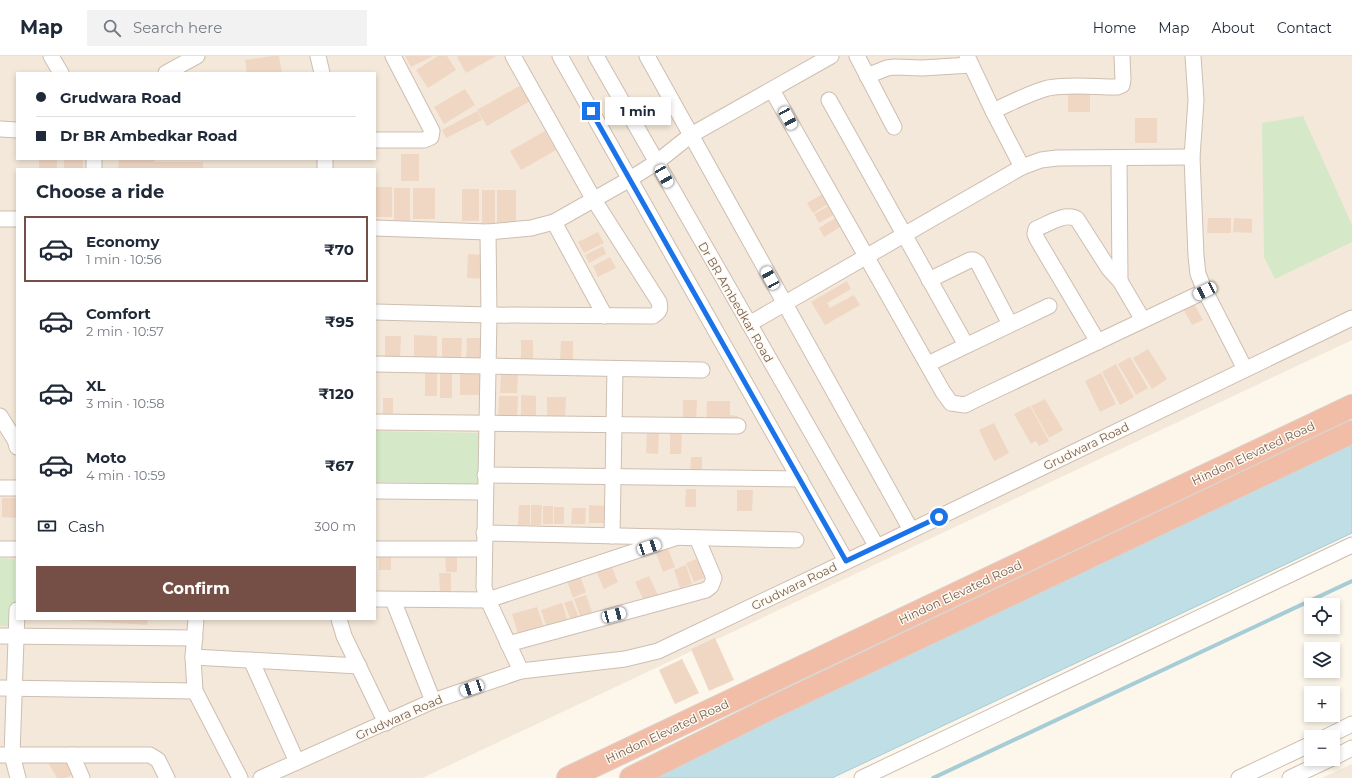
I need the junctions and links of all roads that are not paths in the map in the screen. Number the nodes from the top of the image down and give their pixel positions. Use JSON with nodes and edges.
{"nodes":[{"id":1,"x":51,"y":56,"type":"edge"},
{"id":2,"x":198,"y":56,"type":"edge"},
{"id":3,"x":318,"y":56,"type":"edge"},
{"id":4,"x":393,"y":56,"type":"edge"},
{"id":5,"x":513,"y":56,"type":"edge"},
{"id":6,"x":560,"y":56,"type":"edge"},
{"id":7,"x":596,"y":56,"type":"edge"},
{"id":8,"x":647,"y":56,"type":"edge"},
{"id":9,"x":831,"y":56,"type":"edge"},
{"id":10,"x":857,"y":56,"type":"edge"},
{"id":11,"x":1122,"y":56,"type":"edge"},
{"id":12,"x":1193,"y":56,"type":"edge"},
{"id":13,"x":969,"y":60,"type":"edge"},
{"id":14,"x":60,"y":72,"type":"edge"},
{"id":15,"x":168,"y":72,"type":"edge"},
{"id":16,"x":322,"y":72,"type":"edge"},
{"id":17,"x":867,"y":76,"type":"junction"},
{"id":18,"x":772,"y":90,"type":"junction"},
{"id":19,"x":829,"y":100,"type":"dead end"},
{"id":20,"x":993,"y":111,"type":"junction"},
{"id":21,"x":894,"y":127,"type":"dead end"},
{"id":22,"x":0,"y":130,"type":"edge"},
{"id":23,"x":16,"y":130,"type":"edge"},
{"id":24,"x":691,"y":135,"type":"junction"},
{"id":25,"x":376,"y":140,"type":"edge"},
{"id":26,"x":1192,"y":157,"type":"junction"},
{"id":27,"x":1119,"y":158,"type":"junction"},
{"id":28,"x":657,"y":162,"type":"junction"},
{"id":29,"x":1022,"y":167,"type":"junction"},
{"id":30,"x":630,"y":179,"type":"junction"},
{"id":31,"x":594,"y":200,"type":"junction"},
{"id":32,"x":0,"y":219,"type":"edge"},
{"id":33,"x":16,"y":219,"type":"edge"},
{"id":34,"x":554,"y":222,"type":"junction"},
{"id":35,"x":376,"y":228,"type":"edge"},
{"id":36,"x":488,"y":232,"type":"junction"},
{"id":37,"x":904,"y":234,"type":"junction"},
{"id":38,"x":866,"y":257,"type":"junction"},
{"id":39,"x":929,"y":280,"type":"junction"},
{"id":40,"x":1120,"y":281,"type":"junction"},
{"id":41,"x":1205,"y":291,"type":"junction"},
{"id":42,"x":785,"y":304,"type":"junction"},
{"id":43,"x":1049,"y":306,"type":"dead end"},
{"id":44,"x":376,"y":312,"type":"edge"},
{"id":45,"x":489,"y":315,"type":"junction"},
{"id":46,"x":605,"y":316,"type":"junction"},
{"id":47,"x":1352,"y":318,"type":"edge"},
{"id":48,"x":1143,"y":320,"type":"junction"},
{"id":49,"x":749,"y":324,"type":"junction"},
{"id":50,"x":1010,"y":324,"type":"junction"},
{"id":51,"x":1098,"y":342,"type":"junction"},
{"id":52,"x":966,"y":345,"type":"junction"},
{"id":53,"x":376,"y":364,"type":"edge"},
{"id":54,"x":928,"y":364,"type":"junction"},
{"id":55,"x":488,"y":366,"type":"junction"},
{"id":56,"x":615,"y":369,"type":"junction"},
{"id":57,"x":1245,"y":369,"type":"junction"},
{"id":58,"x":702,"y":370,"type":"dead end"},
{"id":59,"x":1352,"y":406,"type":"edge"},
{"id":60,"x":0,"y":416,"type":"edge"},
{"id":61,"x":376,"y":422,"type":"edge"},
{"id":62,"x":487,"y":424,"type":"junction"},
{"id":63,"x":614,"y":424,"type":"junction"},
{"id":64,"x":738,"y":426,"type":"dead end"},
{"id":65,"x":8,"y":431,"type":"edge"},
{"id":66,"x":1352,"y":432,"type":"edge"},
{"id":67,"x":16,"y":443,"type":"edge"},
{"id":68,"x":485,"y":475,"type":"junction"},
{"id":69,"x":613,"y":477,"type":"junction"},
{"id":70,"x":800,"y":479,"type":"junction"},
{"id":71,"x":0,"y":488,"type":"edge"},
{"id":72,"x":16,"y":488,"type":"edge"},
{"id":73,"x":376,"y":491,"type":"edge"},
{"id":74,"x":485,"y":492,"type":"junction"},
{"id":75,"x":911,"y":530,"type":"junction"},
{"id":76,"x":484,"y":533,"type":"junction"},
{"id":77,"x":612,"y":536,"type":"junction"},
{"id":78,"x":678,"y":538,"type":"junction"},
{"id":79,"x":697,"y":538,"type":"junction"},
{"id":80,"x":796,"y":540,"type":"dead end"},
{"id":81,"x":1352,"y":544,"type":"edge"},
{"id":82,"x":877,"y":547,"type":"junction"},
{"id":83,"x":0,"y":549,"type":"edge"},
{"id":84,"x":16,"y":549,"type":"edge"},
{"id":85,"x":376,"y":549,"type":"edge"},
{"id":86,"x":484,"y":549,"type":"junction"},
{"id":87,"x":846,"y":561,"type":"junction"},
{"id":88,"x":376,"y":599,"type":"edge"},
{"id":89,"x":393,"y":600,"type":"junction"},
{"id":90,"x":488,"y":600,"type":"junction"},
{"id":91,"x":17,"y":620,"type":"edge"},
{"id":92,"x":196,"y":620,"type":"edge"},
{"id":93,"x":339,"y":620,"type":"edge"},
{"id":94,"x":0,"y":636,"type":"edge"},
{"id":95,"x":16,"y":636,"type":"junction"},
{"id":96,"x":195,"y":638,"type":"junction"},
{"id":97,"x":508,"y":644,"type":"junction"},
{"id":98,"x":193,"y":657,"type":"junction"},
{"id":99,"x":251,"y":660,"type":"junction"},
{"id":100,"x":359,"y":666,"type":"junction"},
{"id":101,"x":521,"y":671,"type":"junction"},
{"id":102,"x":7,"y":688,"type":"edge"},
{"id":103,"x":195,"y":690,"type":"junction"},
{"id":104,"x":433,"y":701,"type":"junction"},
{"id":105,"x":386,"y":723,"type":"junction"},
{"id":106,"x":1352,"y":724,"type":"edge"},
{"id":107,"x":1340,"y":730,"type":"edge"},
{"id":108,"x":1304,"y":747,"type":"edge"},
{"id":109,"x":1352,"y":748,"type":"edge"},
{"id":110,"x":1340,"y":754,"type":"edge"},
{"id":111,"x":6,"y":755,"type":"edge"},
{"id":112,"x":72,"y":755,"type":"junction"},
{"id":113,"x":297,"y":762,"type":"junction"},
{"id":114,"x":1315,"y":766,"type":"edge"},
{"id":115,"x":18,"y":778,"type":"edge"},
{"id":116,"x":82,"y":778,"type":"edge"},
{"id":117,"x":167,"y":778,"type":"edge"},
{"id":118,"x":240,"y":778,"type":"edge"},
{"id":119,"x":262,"y":778,"type":"edge"},
{"id":120,"x":568,"y":778,"type":"edge"},
{"id":121,"x":631,"y":778,"type":"edge"},
{"id":122,"x":862,"y":778,"type":"edge"},
{"id":123,"x":1239,"y":778,"type":"edge"},
{"id":124,"x":1290,"y":778,"type":"edge"}],
"edges":[{"from":1,"to":14,"type":"street"},
{"from":2,"to":15,"type":"street"},
{"from":3,"to":16,"type":"street"},
{"from":4,"to":25,"type":"street"},
{"from":5,"to":31,"type":"street"},
{"from":6,"to":30,"type":"street"},
{"from":7,"to":28,"type":"street","name":"Dr BR Ambedkar Road"},
{"from":8,"to":24,"type":"street"},
{"from":9,"to":18,"type":"street"},
{"from":10,"to":17,"type":"street"},
{"from":11,"to":20,"type":"street"},
{"from":12,"to":26,"type":"street"},
{"from":13,"to":17,"type":"street"},
{"from":13,"to":20,"type":"street"},
{"from":17,"to":21,"type":"street"},
{"from":18,"to":24,"type":"street"},
{"from":18,"to":38,"type":"street"},
{"from":19,"to":37,"type":"street"},
{"from":20,"to":29,"type":"street"},
{"from":22,"to":23,"type":"street"},
{"from":24,"to":28,"type":"street"},
{"from":24,"to":42,"type":"street"},
{"from":26,"to":27,"type":"street"},
{"from":26,"to":41,"type":"street"},
{"from":27,"to":29,"type":"street"},
{"from":27,"to":40,"type":"street"},
{"from":28,"to":30,"type":"street"},
{"from":28,"to":49,"type":"street","name":"Dr BR Ambedkar Road"},
{"from":29,"to":37,"type":"street"},
{"from":30,"to":31,"type":"street"},
{"from":30,"to":70,"type":"street"},
{"from":31,"to":34,"type":"street"},
{"from":31,"to":46,"type":"street"},
{"from":32,"to":33,"type":"street"},
{"from":34,"to":36,"type":"street"},
{"from":34,"to":46,"type":"street"},
{"from":35,"to":36,"type":"street"},
{"from":36,"to":45,"type":"street"},
{"from":37,"to":38,"type":"street"},
{"from":37,"to":39,"type":"street"},
{"from":38,"to":42,"type":"street"},
{"from":38,"to":54,"type":"street"},
{"from":39,"to":50,"type":"street"},
{"from":39,"to":52,"type":"street"},
{"from":40,"to":48,"type":"street"},
{"from":40,"to":51,"type":"street"},
{"from":41,"to":48,"type":"street"},
{"from":41,"to":57,"type":"street"},
{"from":42,"to":49,"type":"street"},
{"from":42,"to":75,"type":"street"},
{"from":43,"to":50,"type":"street"},
{"from":44,"to":45,"type":"street"},
{"from":45,"to":46,"type":"street"},
{"from":45,"to":55,"type":"street"},
{"from":47,"to":57,"type":"street","name":"Grudwara Road"},
{"from":48,"to":51,"type":"street"},
{"from":49,"to":82,"type":"street","name":"Dr BR Ambedkar Road"},
{"from":50,"to":52,"type":"street"},
{"from":51,"to":54,"type":"street"},
{"from":52,"to":54,"type":"street"},
{"from":53,"to":55,"type":"street"},
{"from":55,"to":56,"type":"street"},
{"from":55,"to":62,"type":"street"},
{"from":56,"to":58,"type":"street"},
{"from":56,"to":63,"type":"street"},
{"from":57,"to":75,"type":"street","name":"Grudwara Road"},
{"from":59,"to":120,"type":"highway","name":"Hindon Elevated Road"},
{"from":60,"to":65,"type":"street"},
{"from":61,"to":62,"type":"street"},
{"from":62,"to":63,"type":"street"},
{"from":62,"to":68,"type":"street"},
{"from":63,"to":64,"type":"street"},
{"from":63,"to":69,"type":"street"},
{"from":65,"to":67,"type":"street"},
{"from":66,"to":121,"type":"highway","name":"Hindon Elevated Road"},
{"from":68,"to":69,"type":"street"},
{"from":68,"to":74,"type":"street"},
{"from":69,"to":70,"type":"street"},
{"from":69,"to":77,"type":"street"},
{"from":70,"to":87,"type":"street"},
{"from":71,"to":72,"type":"street"},
{"from":73,"to":74,"type":"street"},
{"from":74,"to":76,"type":"street"},
{"from":75,"to":82,"type":"street","name":"Grudwara Road"},
{"from":76,"to":77,"type":"street"},
{"from":76,"to":86,"type":"street"},
{"from":77,"to":78,"type":"street"},
{"from":78,"to":79,"type":"street"},
{"from":78,"to":90,"type":"street"},
{"from":79,"to":80,"type":"street"},
{"from":79,"to":97,"type":"street"},
{"from":81,"to":122,"type":"street"},
{"from":82,"to":87,"type":"street","name":"Grudwara Road"},
{"from":83,"to":84,"type":"street"},
{"from":85,"to":86,"type":"street"},
{"from":86,"to":90,"type":"street"},
{"from":87,"to":101,"type":"street","name":"Grudwara Road"},
{"from":88,"to":89,"type":"street"},
{"from":89,"to":90,"type":"street"},
{"from":89,"to":104,"type":"street"},
{"from":90,"to":97,"type":"street"},
{"from":91,"to":95,"type":"street"},
{"from":92,"to":96,"type":"street"},
{"from":93,"to":100,"type":"street"},
{"from":94,"to":95,"type":"street"},
{"from":95,"to":96,"type":"street"},
{"from":95,"to":102,"type":"street"},
{"from":96,"to":98,"type":"street"},
{"from":97,"to":101,"type":"street"},
{"from":98,"to":99,"type":"street"},
{"from":98,"to":103,"type":"street"},
{"from":99,"to":100,"type":"street"},
{"from":99,"to":113,"type":"street"},
{"from":100,"to":105,"type":"street"},
{"from":101,"to":104,"type":"street","name":"Grudwara Road"},
{"from":102,"to":103,"type":"street"},
{"from":102,"to":111,"type":"street"},
{"from":103,"to":118,"type":"street"},
{"from":104,"to":105,"type":"street","name":"Grudwara Road"},
{"from":105,"to":113,"type":"street","name":"Grudwara Road"},
{"from":106,"to":107,"type":"street"},
{"from":108,"to":123,"type":"street"},
{"from":109,"to":110,"type":"street"},
{"from":111,"to":112,"type":"street"},
{"from":111,"to":115,"type":"street"},
{"from":112,"to":116,"type":"street"},
{"from":112,"to":117,"type":"street"},
{"from":113,"to":119,"type":"street","name":"Grudwara Road"},
{"from":114,"to":124,"type":"street"}]}
